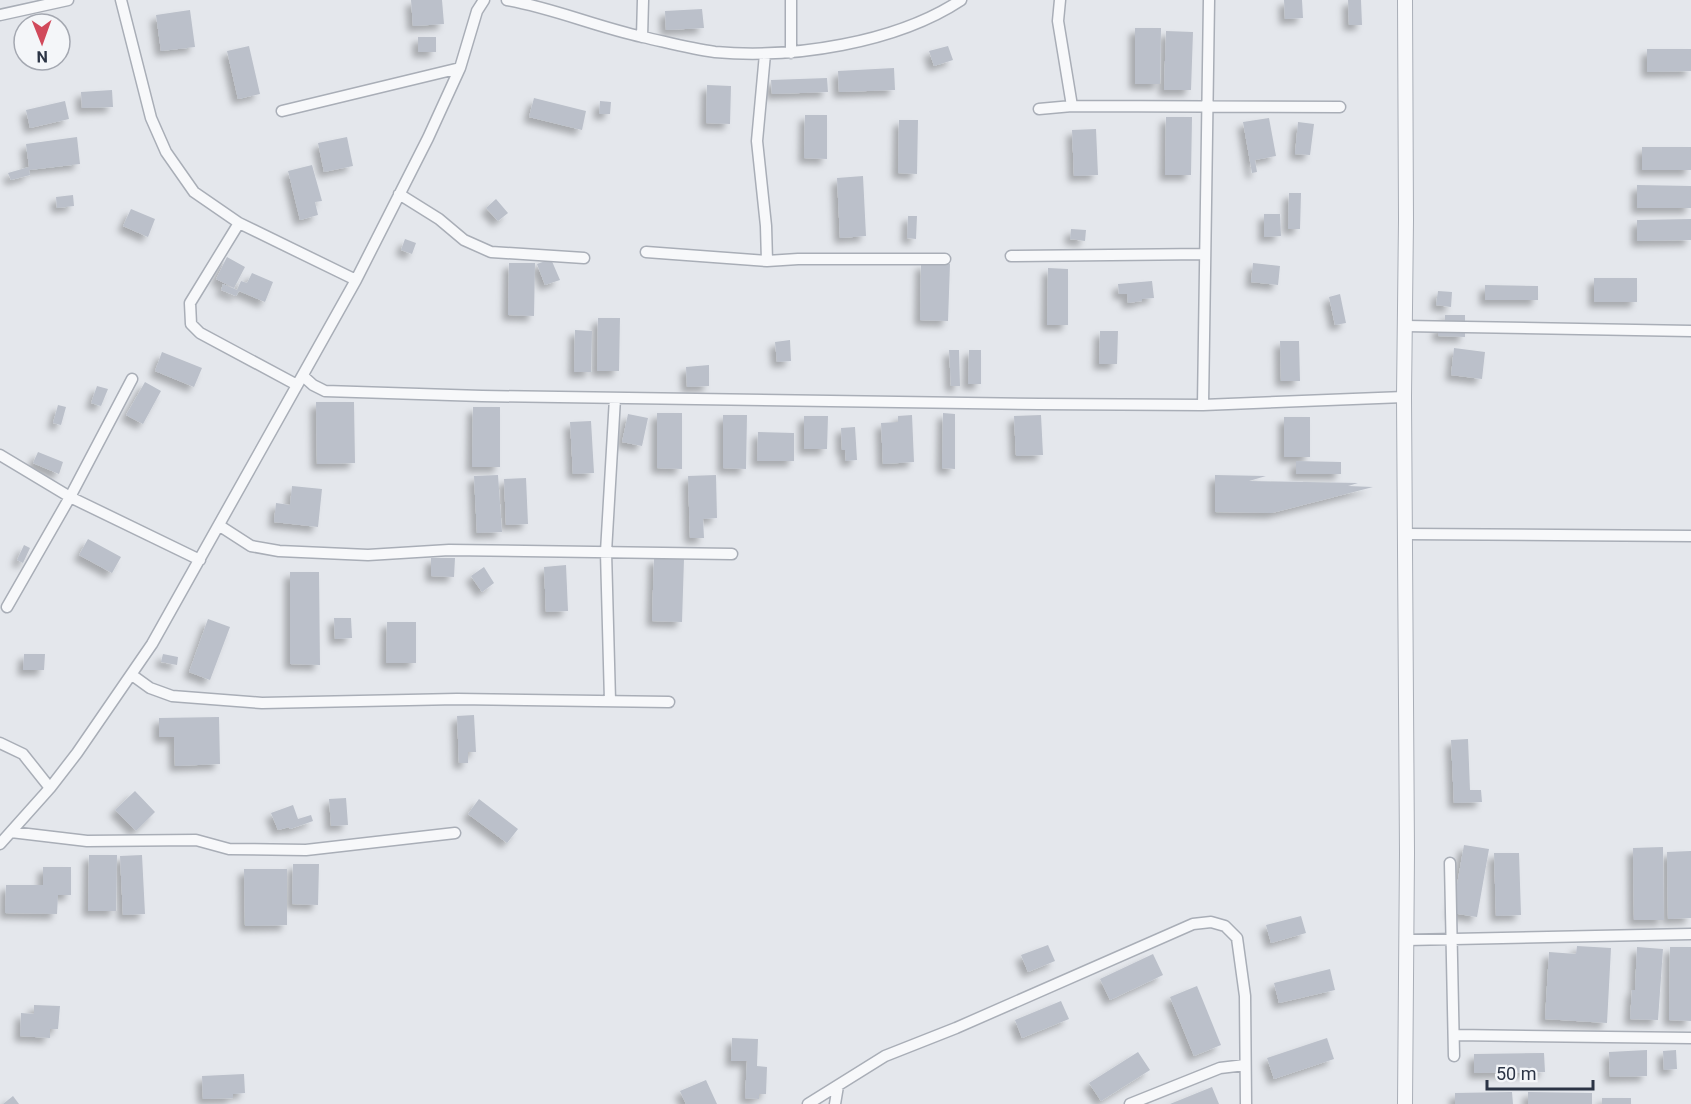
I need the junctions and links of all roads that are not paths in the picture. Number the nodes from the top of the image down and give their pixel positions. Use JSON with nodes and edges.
{"nodes":[{"id":1,"x":68,"y":0,"type":"edge"},
{"id":2,"x":121,"y":0,"type":"edge"},
{"id":3,"x":483,"y":0,"type":"edge"},
{"id":4,"x":507,"y":0,"type":"edge"},
{"id":5,"x":643,"y":0,"type":"edge"},
{"id":6,"x":791,"y":0,"type":"edge"},
{"id":7,"x":936,"y":0,"type":"edge"},
{"id":8,"x":961,"y":0,"type":"edge"},
{"id":9,"x":1060,"y":0,"type":"edge"},
{"id":10,"x":1209,"y":0,"type":"edge"},
{"id":11,"x":1406,"y":0,"type":"edge"},
{"id":12,"x":936,"y":14,"type":"junction"},
{"id":13,"x":0,"y":15,"type":"edge"},
{"id":14,"x":642,"y":37,"type":"junction"},
{"id":15,"x":791,"y":53,"type":"junction"},
{"id":16,"x":765,"y":54,"type":"junction"},
{"id":17,"x":460,"y":68,"type":"junction"},
{"id":18,"x":1072,"y":106,"type":"junction"},
{"id":19,"x":1208,"y":106,"type":"junction"},
{"id":20,"x":1340,"y":107,"type":"dead end"},
{"id":21,"x":1039,"y":110,"type":"dead end"},
{"id":22,"x":282,"y":111,"type":"dead end"},
{"id":23,"x":399,"y":194,"type":"junction"},
{"id":24,"x":239,"y":223,"type":"junction"},
{"id":25,"x":646,"y":252,"type":"dead end"},
{"id":26,"x":1205,"y":254,"type":"junction"},
{"id":27,"x":1011,"y":256,"type":"dead end"},
{"id":28,"x":584,"y":258,"type":"dead end"},
{"id":29,"x":945,"y":259,"type":"dead end"},
{"id":30,"x":767,"y":261,"type":"junction"},
{"id":31,"x":357,"y":280,"type":"junction"},
{"id":32,"x":1405,"y":326,"type":"junction"},
{"id":33,"x":1691,"y":331,"type":"edge"},
{"id":34,"x":132,"y":379,"type":"dead end"},
{"id":35,"x":300,"y":381,"type":"junction"},
{"id":36,"x":1404,"y":397,"type":"junction"},
{"id":37,"x":615,"y":398,"type":"junction"},
{"id":38,"x":1203,"y":405,"type":"junction"},
{"id":39,"x":0,"y":455,"type":"edge"},
{"id":40,"x":70,"y":497,"type":"junction"},
{"id":41,"x":220,"y":526,"type":"junction"},
{"id":42,"x":1405,"y":534,"type":"junction"},
{"id":43,"x":1691,"y":536,"type":"edge"},
{"id":44,"x":606,"y":552,"type":"junction"},
{"id":45,"x":732,"y":554,"type":"dead end"},
{"id":46,"x":200,"y":560,"type":"junction"},
{"id":47,"x":7,"y":607,"type":"dead end"},
{"id":48,"x":132,"y":675,"type":"junction"},
{"id":49,"x":610,"y":701,"type":"junction"},
{"id":50,"x":669,"y":702,"type":"dead end"},
{"id":51,"x":0,"y":743,"type":"edge"},
{"id":52,"x":50,"y":788,"type":"junction"},
{"id":53,"x":11,"y":832,"type":"junction"},
{"id":54,"x":455,"y":833,"type":"dead end"},
{"id":55,"x":0,"y":844,"type":"edge"},
{"id":56,"x":1450,"y":862,"type":"dead end"},
{"id":57,"x":1691,"y":934,"type":"edge"},
{"id":58,"x":1451,"y":938,"type":"junction"},
{"id":59,"x":1406,"y":940,"type":"junction"},
{"id":60,"x":1455,"y":1035,"type":"junction"},
{"id":61,"x":1691,"y":1038,"type":"edge"},
{"id":62,"x":1454,"y":1056,"type":"dead end"},
{"id":63,"x":1245,"y":1065,"type":"junction"},
{"id":64,"x":838,"y":1086,"type":"junction"},
{"id":65,"x":808,"y":1104,"type":"edge"},
{"id":66,"x":835,"y":1104,"type":"edge"},
{"id":67,"x":1130,"y":1104,"type":"edge"},
{"id":68,"x":1246,"y":1104,"type":"edge"},
{"id":69,"x":1405,"y":1104,"type":"edge"}],
"edges":[{"from":1,"to":13,"type":"street"},
{"from":2,"to":24,"type":"street"},
{"from":3,"to":17,"type":"street"},
{"from":4,"to":14,"type":"street"},
{"from":5,"to":14,"type":"street"},
{"from":6,"to":15,"type":"street"},
{"from":7,"to":12,"type":"street"},
{"from":8,"to":12,"type":"street"},
{"from":9,"to":18,"type":"street"},
{"from":10,"to":19,"type":"street"},
{"from":11,"to":32,"type":"street"},
{"from":12,"to":15,"type":"street"},
{"from":14,"to":16,"type":"street"},
{"from":15,"to":16,"type":"street"},
{"from":16,"to":30,"type":"street"},
{"from":17,"to":22,"type":"street"},
{"from":17,"to":23,"type":"street"},
{"from":18,"to":19,"type":"street"},
{"from":18,"to":21,"type":"street"},
{"from":19,"to":20,"type":"street"},
{"from":19,"to":26,"type":"street"},
{"from":23,"to":28,"type":"street"},
{"from":23,"to":31,"type":"street"},
{"from":24,"to":31,"type":"street"},
{"from":24,"to":35,"type":"street"},
{"from":25,"to":30,"type":"street"},
{"from":26,"to":27,"type":"street"},
{"from":26,"to":38,"type":"street"},
{"from":29,"to":30,"type":"street"},
{"from":31,"to":35,"type":"street"},
{"from":32,"to":33,"type":"street"},
{"from":32,"to":36,"type":"street"},
{"from":34,"to":40,"type":"street"},
{"from":35,"to":37,"type":"street"},
{"from":35,"to":41,"type":"street"},
{"from":36,"to":38,"type":"street"},
{"from":36,"to":42,"type":"street"},
{"from":37,"to":38,"type":"street"},
{"from":37,"to":44,"type":"street"},
{"from":39,"to":40,"type":"street"},
{"from":40,"to":46,"type":"street"},
{"from":40,"to":47,"type":"street"},
{"from":41,"to":44,"type":"street"},
{"from":41,"to":46,"type":"street"},
{"from":42,"to":43,"type":"street"},
{"from":42,"to":59,"type":"street"},
{"from":44,"to":45,"type":"street"},
{"from":44,"to":49,"type":"street"},
{"from":46,"to":48,"type":"street"},
{"from":48,"to":49,"type":"street"},
{"from":48,"to":52,"type":"street"},
{"from":49,"to":50,"type":"street"},
{"from":51,"to":52,"type":"street"},
{"from":52,"to":53,"type":"street"},
{"from":53,"to":54,"type":"street"},
{"from":53,"to":55,"type":"street"},
{"from":56,"to":58,"type":"street"},
{"from":57,"to":58,"type":"street"},
{"from":58,"to":59,"type":"street"},
{"from":58,"to":60,"type":"street"},
{"from":59,"to":69,"type":"street"},
{"from":60,"to":61,"type":"street"},
{"from":60,"to":62,"type":"street"},
{"from":63,"to":64,"type":"street"},
{"from":63,"to":67,"type":"street"},
{"from":63,"to":68,"type":"street"},
{"from":64,"to":65,"type":"street"},
{"from":64,"to":66,"type":"street"}]}
